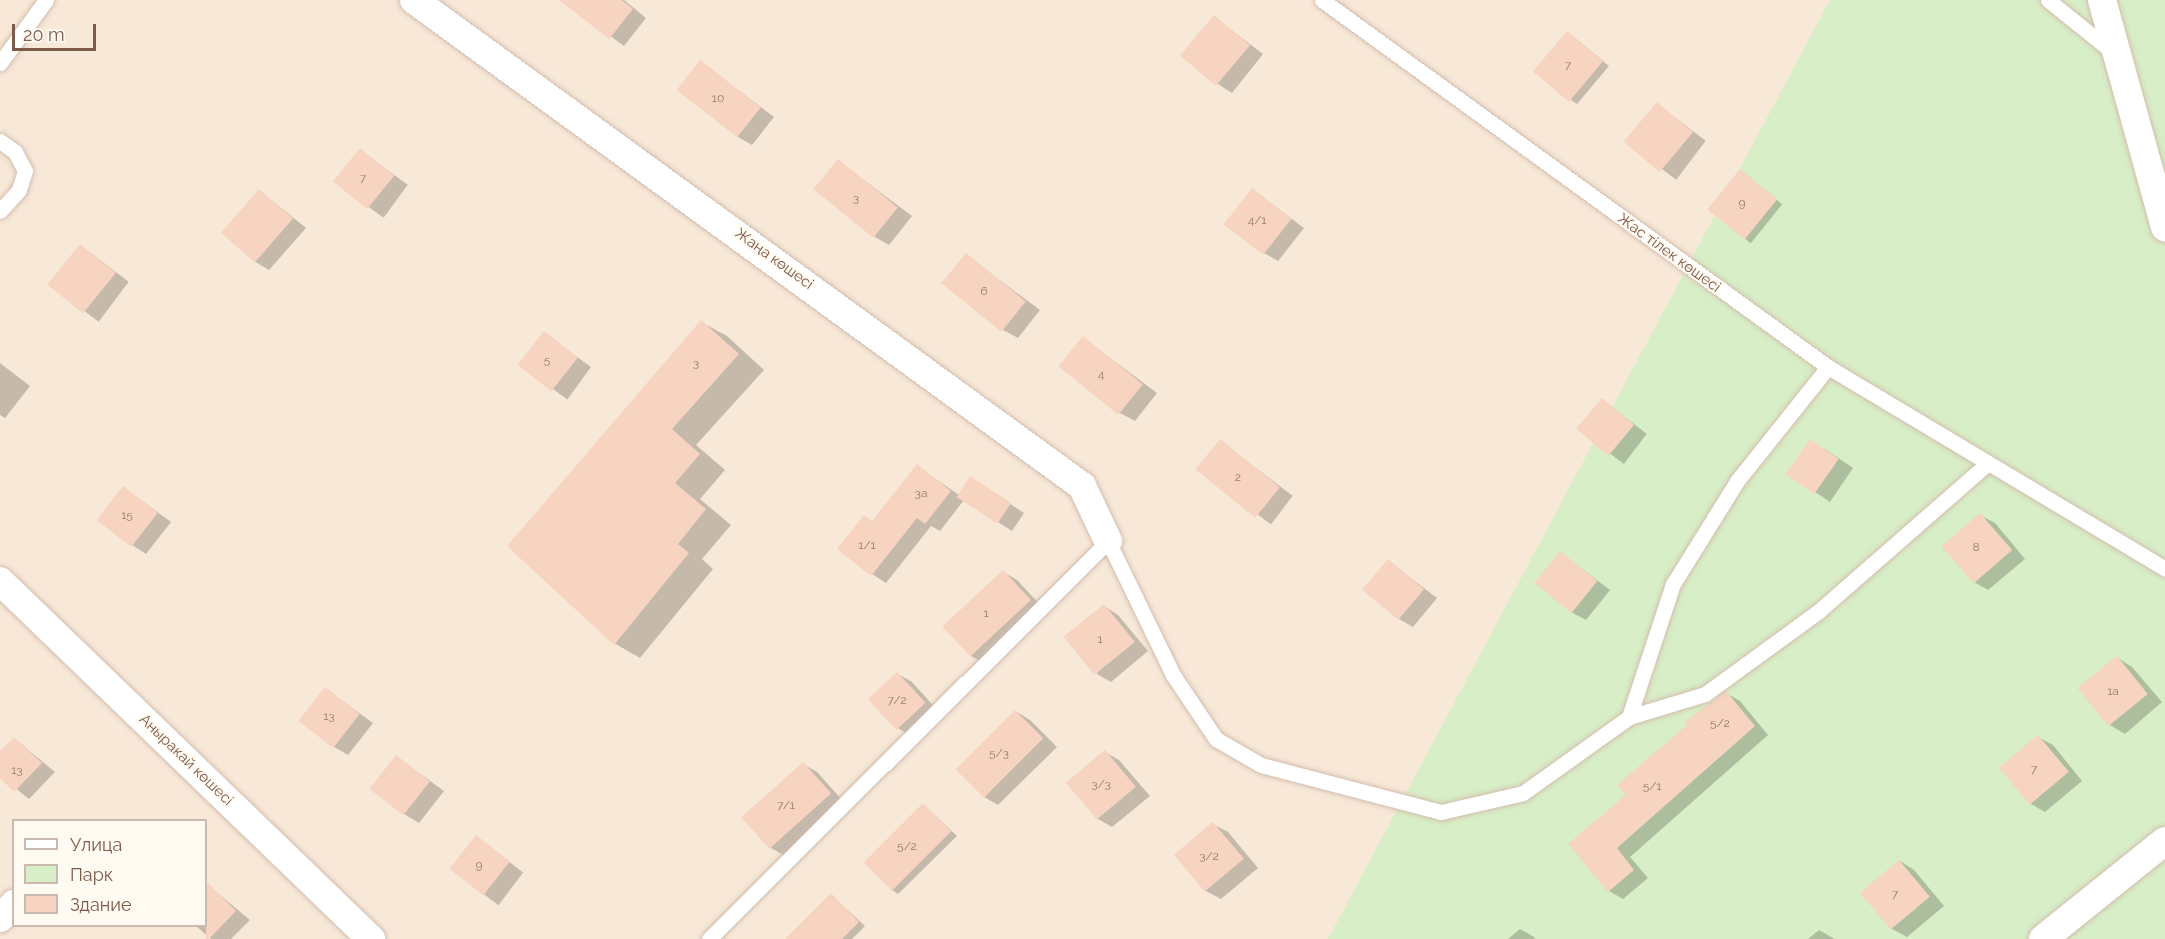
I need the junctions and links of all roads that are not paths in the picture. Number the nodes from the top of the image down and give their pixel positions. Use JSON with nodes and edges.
{"nodes":[{"id":1,"x":46,"y":0,"type":"edge"},
{"id":2,"x":414,"y":0,"type":"edge"},
{"id":3,"x":1322,"y":0,"type":"edge"},
{"id":4,"x":2048,"y":0,"type":"edge"},
{"id":5,"x":2102,"y":0,"type":"edge"},
{"id":6,"x":2118,"y":56,"type":"junction"},
{"id":7,"x":0,"y":63,"type":"edge"},
{"id":8,"x":0,"y":141,"type":"edge"},
{"id":9,"x":0,"y":211,"type":"edge"},
{"id":10,"x":2165,"y":227,"type":"edge"},
{"id":11,"x":1828,"y":367,"type":"junction"},
{"id":12,"x":1987,"y":464,"type":"junction"},
{"id":13,"x":1108,"y":541,"type":"junction"},
{"id":14,"x":2165,"y":569,"type":"edge"},
{"id":15,"x":0,"y":581,"type":"edge"},
{"id":16,"x":1629,"y":717,"type":"junction"},
{"id":17,"x":2165,"y":841,"type":"edge"},
{"id":18,"x":12,"y":906,"type":"edge"},
{"id":19,"x":0,"y":918,"type":"edge"},
{"id":20,"x":371,"y":939,"type":"edge"},
{"id":21,"x":710,"y":939,"type":"edge"},
{"id":22,"x":2043,"y":939,"type":"edge"}],
"edges":[{"from":1,"to":7,"type":"lane"},
{"from":2,"to":13,"type":"street","name":"Жаңа көшесі"},
{"from":3,"to":11,"type":"lane","name":"Жас тілек көшесі"},
{"from":4,"to":6,"type":"lane"},
{"from":5,"to":6,"type":"street"},
{"from":6,"to":10,"type":"street"},
{"from":8,"to":9,"type":"lane"},
{"from":11,"to":12,"type":"lane","name":"Жас тілек көшесі"},
{"from":11,"to":16,"type":"lane"},
{"from":12,"to":14,"type":"lane","name":"Жас тілек көшесі"},
{"from":12,"to":16,"type":"lane"},
{"from":13,"to":16,"type":"lane"},
{"from":13,"to":21,"type":"lane"},
{"from":15,"to":20,"type":"street","name":"Аныракай көшесі"},
{"from":17,"to":22,"type":"street"},
{"from":18,"to":19,"type":"street"}]}
